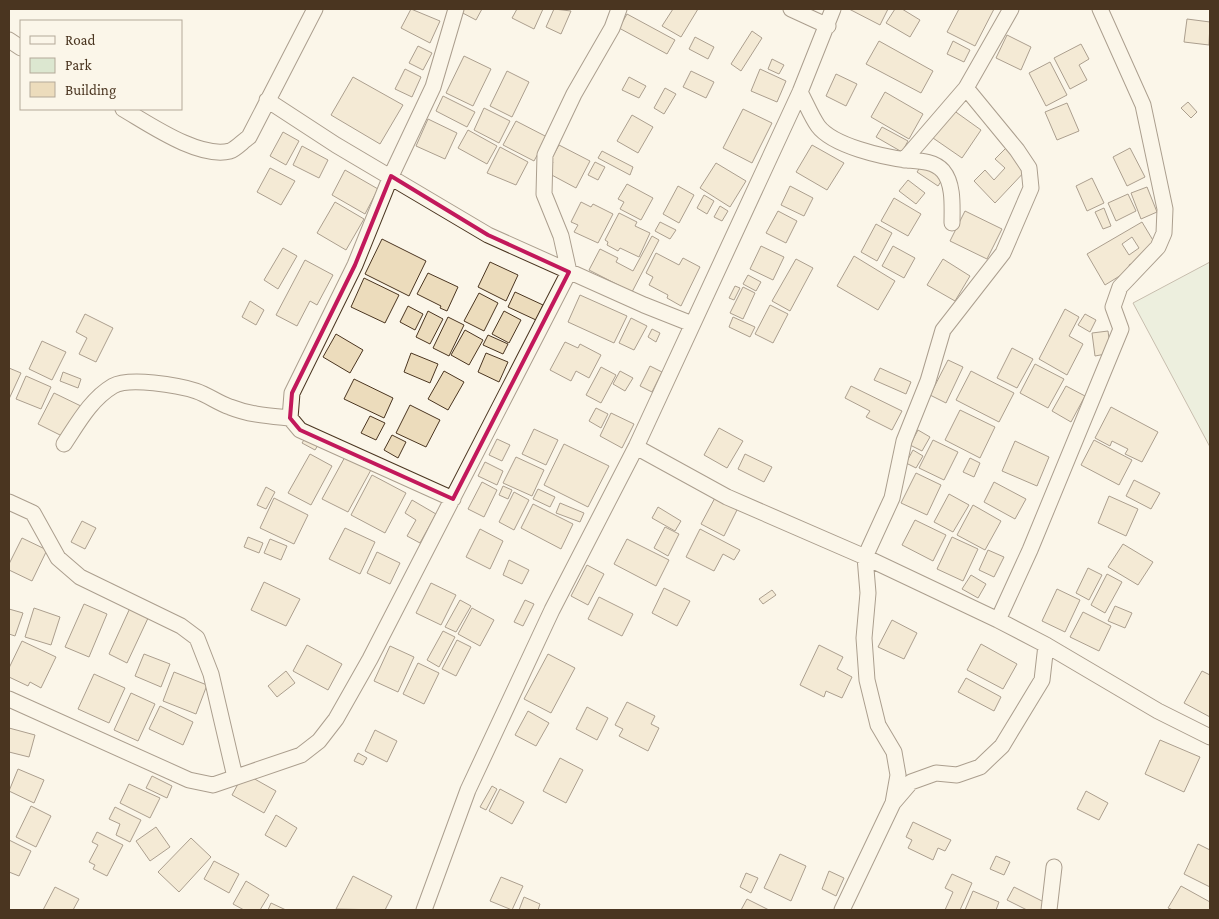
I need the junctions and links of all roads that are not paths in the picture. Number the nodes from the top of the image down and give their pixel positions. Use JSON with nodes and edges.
{"nodes":[{"id":1,"x":315,"y":9,"type":"edge"},
{"id":2,"x":456,"y":9,"type":"edge"},
{"id":3,"x":619,"y":9,"type":"edge"},
{"id":4,"x":791,"y":9,"type":"edge"},
{"id":5,"x":833,"y":9,"type":"edge"},
{"id":6,"x":1011,"y":9,"type":"edge"},
{"id":7,"x":1100,"y":9,"type":"edge"},
{"id":8,"x":828,"y":26,"type":"junction"},
{"id":9,"x":9,"y":40,"type":"edge"},
{"id":10,"x":20,"y":47,"type":"edge"},
{"id":11,"x":966,"y":88,"type":"junction"},
{"id":12,"x":800,"y":92,"type":"junction"},
{"id":13,"x":267,"y":100,"type":"junction"},
{"id":14,"x":125,"y":110,"type":"edge"},
{"id":15,"x":904,"y":160,"type":"junction"},
{"id":16,"x":392,"y":176,"type":"junction"},
{"id":17,"x":952,"y":223,"type":"dead end"},
{"id":18,"x":569,"y":272,"type":"junction"},
{"id":19,"x":692,"y":324,"type":"junction"},
{"id":20,"x":290,"y":418,"type":"junction"},
{"id":21,"x":64,"y":444,"type":"dead end"},
{"id":22,"x":636,"y":447,"type":"junction"},
{"id":23,"x":453,"y":499,"type":"junction"},
{"id":24,"x":9,"y":502,"type":"edge"},
{"id":25,"x":865,"y":557,"type":"junction"},
{"id":26,"x":998,"y":620,"type":"junction"},
{"id":27,"x":1046,"y":645,"type":"junction"},
{"id":28,"x":9,"y":699,"type":"edge"},
{"id":29,"x":1210,"y":737,"type":"edge"},
{"id":30,"x":235,"y":777,"type":"junction"},
{"id":31,"x":893,"y":803,"type":"junction"},
{"id":32,"x":1054,"y":867,"type":"dead end"},
{"id":33,"x":424,"y":910,"type":"edge"},
{"id":34,"x":842,"y":910,"type":"edge"},
{"id":35,"x":1049,"y":910,"type":"edge"}],
"edges":[{"from":1,"to":13,"type":"street"},
{"from":2,"to":16,"type":"street"},
{"from":3,"to":18,"type":"street"},
{"from":4,"to":8,"type":"street"},
{"from":5,"to":8,"type":"street"},
{"from":6,"to":11,"type":"street"},
{"from":7,"to":26,"type":"street"},
{"from":8,"to":12,"type":"street"},
{"from":9,"to":10,"type":"street"},
{"from":11,"to":15,"type":"street"},
{"from":11,"to":25,"type":"street"},
{"from":12,"to":15,"type":"street"},
{"from":12,"to":19,"type":"street"},
{"from":13,"to":14,"type":"street"},
{"from":13,"to":16,"type":"street"},
{"from":15,"to":17,"type":"street"},
{"from":16,"to":18,"type":"street"},
{"from":16,"to":20,"type":"street"},
{"from":18,"to":19,"type":"street"},
{"from":18,"to":23,"type":"street"},
{"from":19,"to":22,"type":"street"},
{"from":20,"to":21,"type":"street"},
{"from":20,"to":23,"type":"street"},
{"from":22,"to":25,"type":"street"},
{"from":22,"to":33,"type":"street"},
{"from":23,"to":30,"type":"street"},
{"from":24,"to":30,"type":"street"},
{"from":25,"to":26,"type":"street"},
{"from":25,"to":31,"type":"street"},
{"from":26,"to":27,"type":"street"},
{"from":27,"to":29,"type":"street"},
{"from":27,"to":31,"type":"street"},
{"from":28,"to":30,"type":"street"},
{"from":31,"to":34,"type":"street"},
{"from":32,"to":35,"type":"street"}]}
